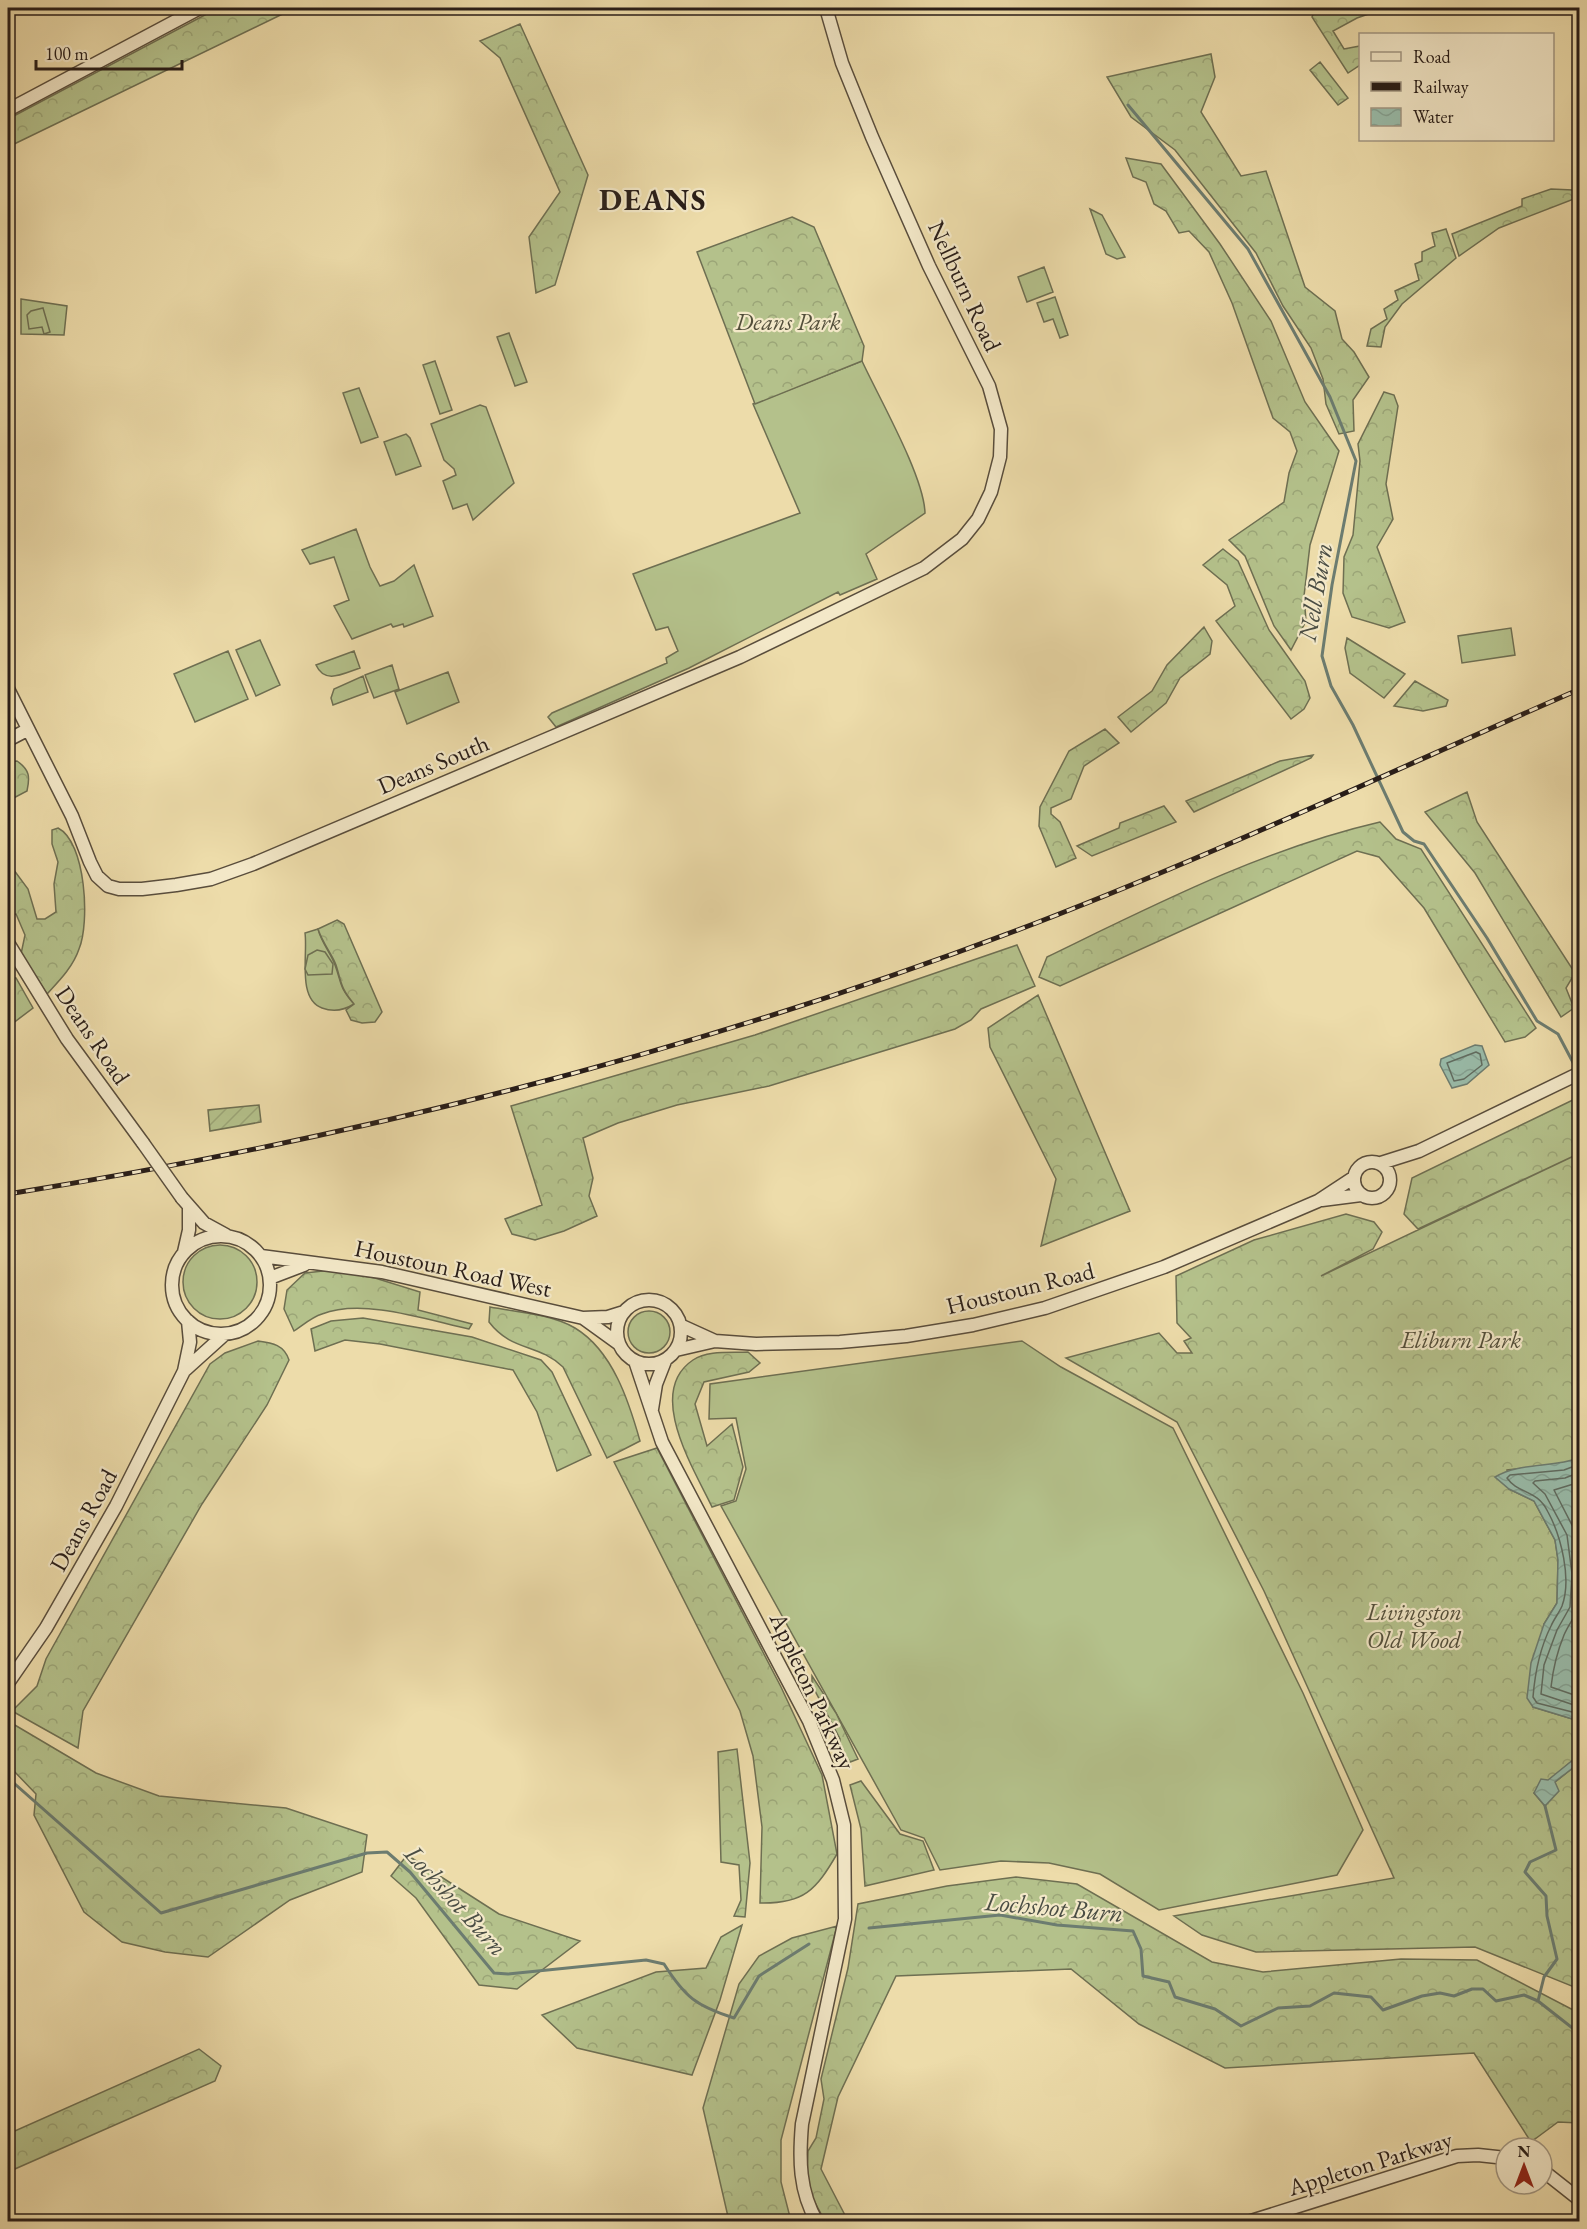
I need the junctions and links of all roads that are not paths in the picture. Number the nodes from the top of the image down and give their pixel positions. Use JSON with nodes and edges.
{"nodes":[{"id":1,"x":200,"y":8,"type":"edge"},
{"id":2,"x":826,"y":8,"type":"edge"},
{"id":3,"x":8,"y":110,"type":"edge"},
{"id":4,"x":924,"y":568,"type":"joint"},
{"id":5,"x":8,"y":689,"type":"edge"},
{"id":6,"x":27,"y":730,"type":"junction"},
{"id":7,"x":8,"y":741,"type":"edge"},
{"id":8,"x":8,"y":943,"type":"edge"},
{"id":9,"x":1580,"y":1072,"type":"edge"},
{"id":10,"x":1419,"y":1151,"type":"junction"},
{"id":11,"x":1381,"y":1163,"type":"junction"},
{"id":12,"x":1390,"y":1174,"type":"junction"},
{"id":13,"x":1353,"y":1178,"type":"junction"},
{"id":14,"x":1361,"y":1194,"type":"junction"},
{"id":15,"x":1318,"y":1201,"type":"junction"},
{"id":16,"x":185,"y":1203,"type":"junction"},
{"id":17,"x":226,"y":1235,"type":"junction"},
{"id":18,"x":184,"y":1252,"type":"junction"},
{"id":19,"x":261,"y":1256,"type":"junction"},
{"id":20,"x":314,"y":1263,"type":"junction"},
{"id":21,"x":270,"y":1278,"type":"junction"},
{"id":22,"x":624,"y":1312,"type":"junction"},
{"id":23,"x":583,"y":1318,"type":"junction"},
{"id":24,"x":188,"y":1322,"type":"junction"},
{"id":25,"x":682,"y":1326,"type":"junction"},
{"id":26,"x":225,"y":1334,"type":"junction"},
{"id":27,"x":716,"y":1341,"type":"junction"},
{"id":28,"x":620,"y":1344,"type":"junction"},
{"id":29,"x":676,"y":1350,"type":"junction"},
{"id":30,"x":665,"y":1360,"type":"junction"},
{"id":31,"x":635,"y":1361,"type":"junction"},
{"id":32,"x":184,"y":1371,"type":"junction"},
{"id":33,"x":651,"y":1410,"type":"junction"},
{"id":34,"x":8,"y":1683,"type":"edge"},
{"id":35,"x":1494,"y":2157,"type":"edge"},
{"id":36,"x":1554,"y":2179,"type":"edge"},
{"id":37,"x":1580,"y":2200,"type":"edge"},
{"id":38,"x":817,"y":2222,"type":"edge"},
{"id":39,"x":1248,"y":2222,"type":"edge"}],
"edges":[{"from":1,"to":3,"type":"street"},
{"from":2,"to":4,"type":"street","name":"Nellburn Road"},
{"from":4,"to":6,"type":"street","name":"Deans South"},
{"from":5,"to":6,"type":"street","name":"Deans South"},
{"from":6,"to":7,"type":"street"},
{"from":8,"to":16,"type":"street","name":"Deans Road","bridge":true},
{"from":9,"to":10,"type":"street","name":"Houstoun Road"},
{"from":10,"to":11,"type":"street","name":"Houstoun Road"},
{"from":10,"to":12,"type":"street","name":"Houstoun Road"},
{"from":11,"to":12,"type":"street"},
{"from":11,"to":13,"type":"street","name":"Houstoun Road"},
{"from":12,"to":14,"type":"street","name":"Houstoun Road"},
{"from":13,"to":14,"type":"street"},
{"from":13,"to":15,"type":"street","name":"Houstoun Road"},
{"from":14,"to":15,"type":"street","name":"Houstoun Road"},
{"from":15,"to":27,"type":"street","name":"Houstoun Road"},
{"from":16,"to":17,"type":"street","name":"Deans Road"},
{"from":16,"to":18,"type":"street"},
{"from":17,"to":18,"type":"street"},
{"from":17,"to":19,"type":"street"},
{"from":18,"to":24,"type":"street"},
{"from":19,"to":20,"type":"street","name":"Houstoun Road West"},
{"from":19,"to":21,"type":"street"},
{"from":20,"to":21,"type":"street","name":"Houstoun Road West"},
{"from":20,"to":23,"type":"street","name":"Houstoun Road West"},
{"from":21,"to":26,"type":"street"},
{"from":22,"to":23,"type":"street","name":"Houstoun Road West"},
{"from":22,"to":25,"type":"street"},
{"from":22,"to":28,"type":"street"},
{"from":23,"to":28,"type":"street","name":"Houstoun Road West"},
{"from":24,"to":26,"type":"street"},
{"from":24,"to":32,"type":"street","name":"Deans Road"},
{"from":25,"to":27,"type":"street","name":"Houstoun Road"},
{"from":25,"to":29,"type":"street"},
{"from":26,"to":32,"type":"street","name":"Deans Road"},
{"from":27,"to":29,"type":"street","name":"Houstoun Road"},
{"from":28,"to":31,"type":"street"},
{"from":29,"to":30,"type":"street"},
{"from":30,"to":31,"type":"street"},
{"from":30,"to":33,"type":"street"},
{"from":31,"to":33,"type":"street","name":"Appleton Parkway"},
{"from":32,"to":34,"type":"street","name":"Deans Road"},
{"from":33,"to":38,"type":"street","name":"Appleton Parkway"},
{"from":35,"to":39,"type":"street","name":"Appleton Parkway"},
{"from":36,"to":37,"type":"street"}]}
